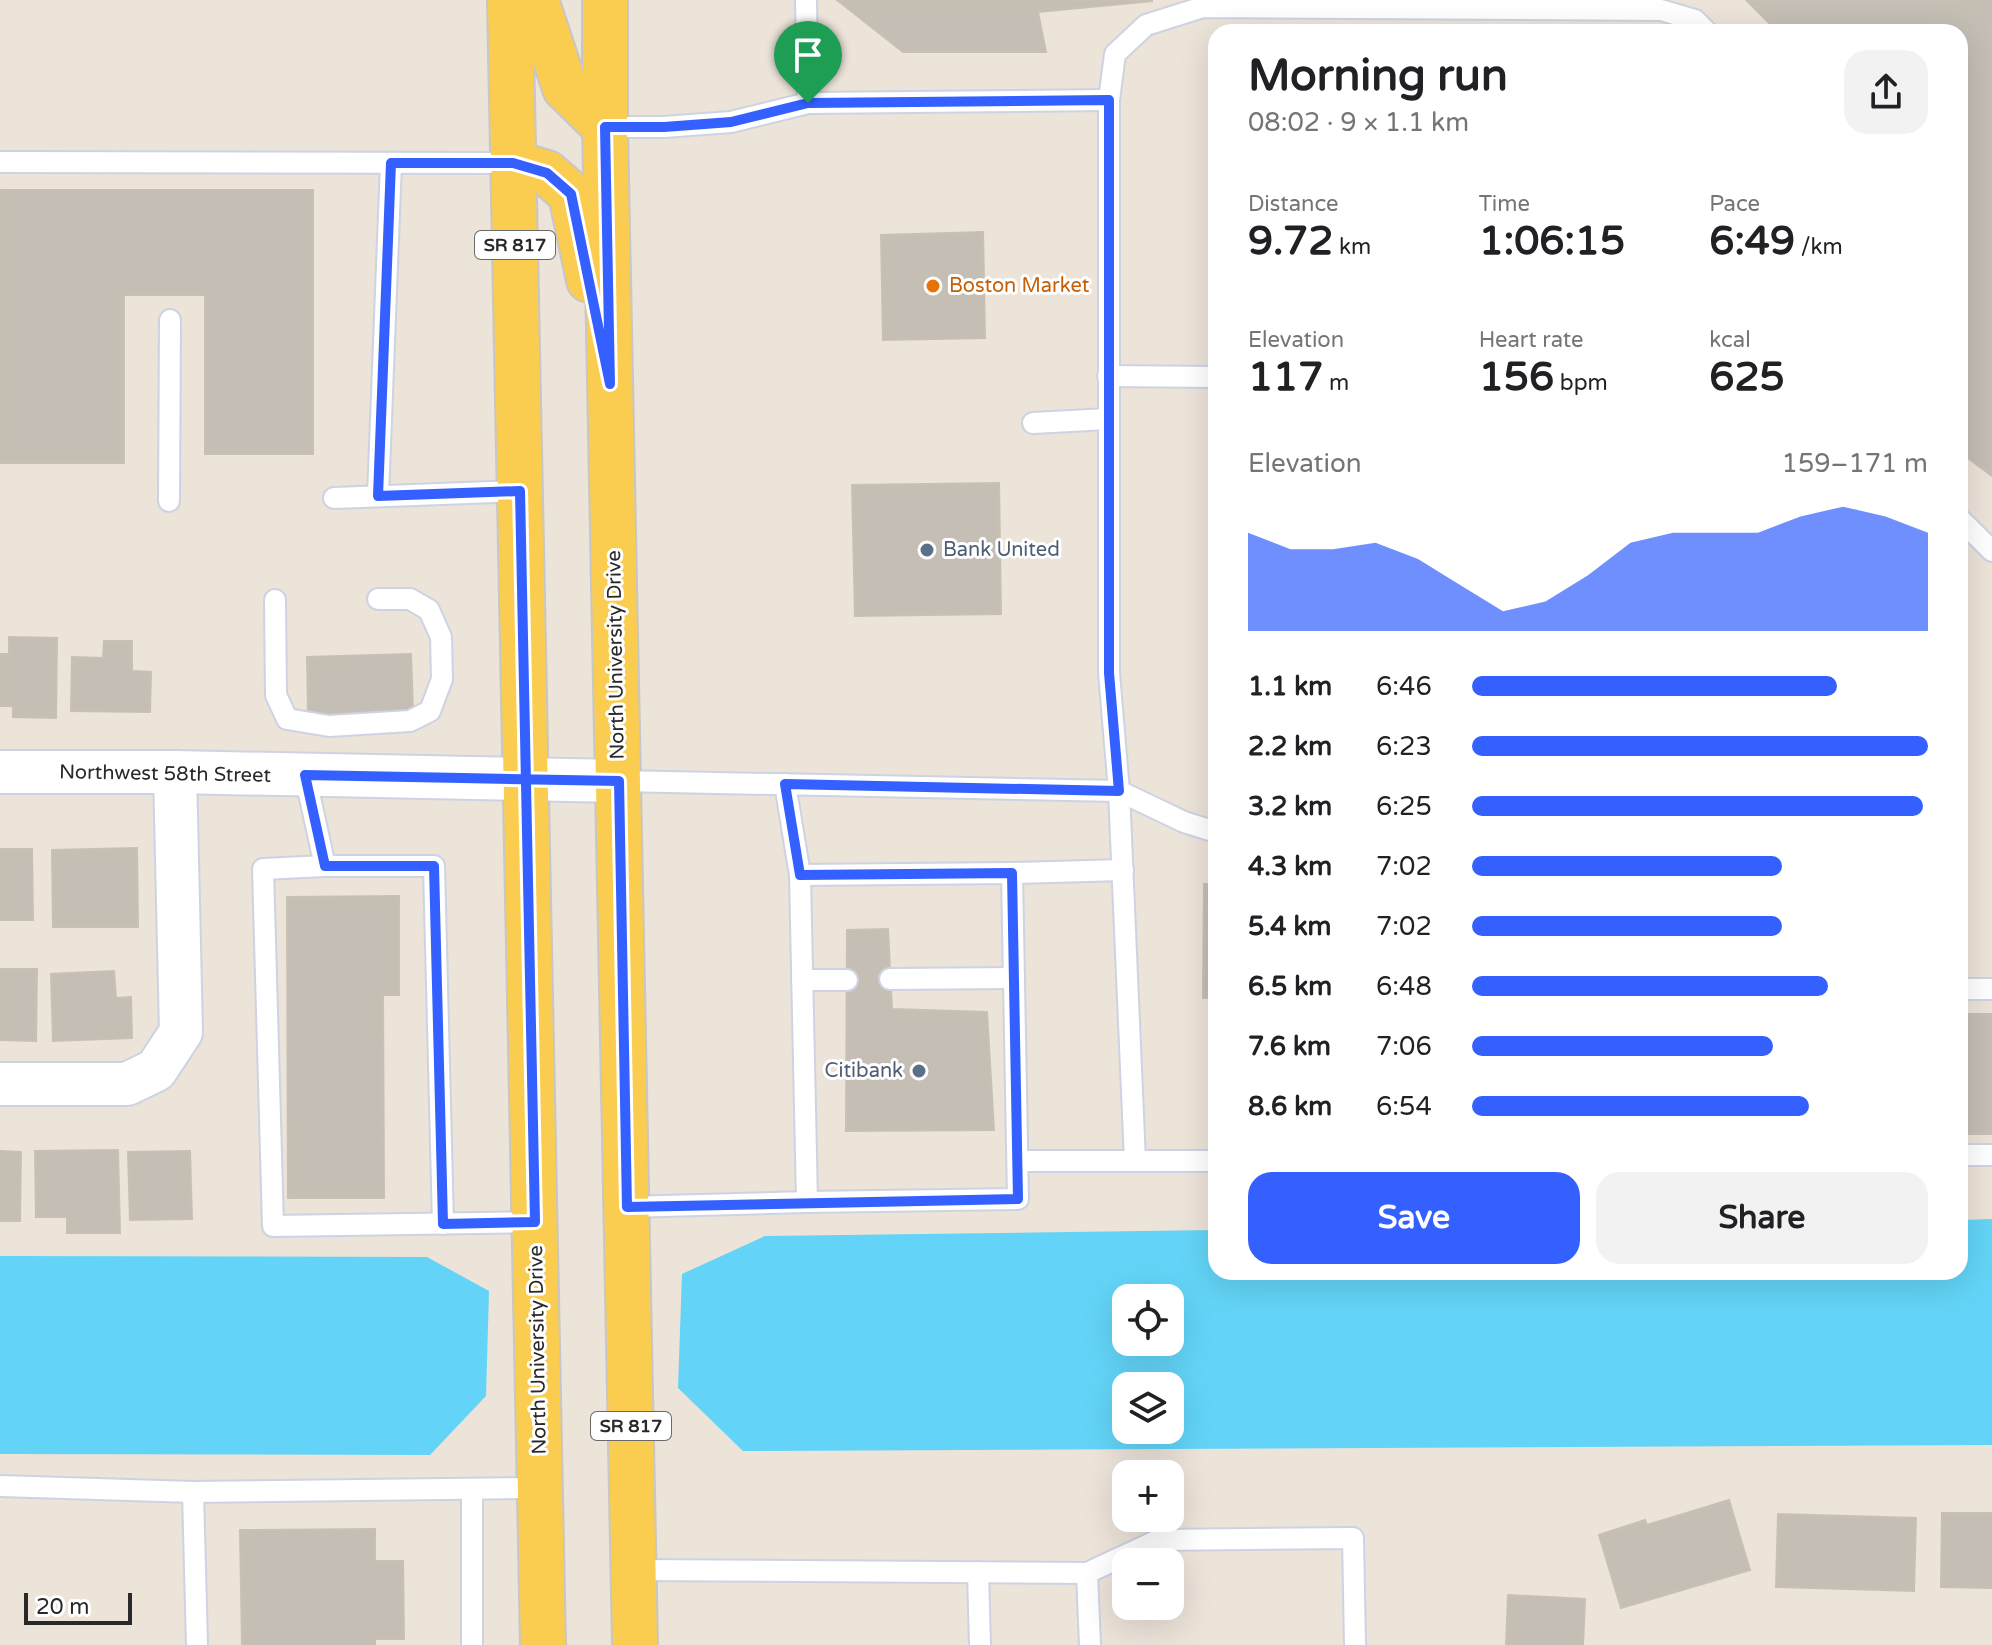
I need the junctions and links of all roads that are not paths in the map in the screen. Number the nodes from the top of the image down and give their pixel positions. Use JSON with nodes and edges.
{"nodes":[{"id":1,"x":510,"y":0,"type":"edge"},
{"id":2,"x":536,"y":0,"type":"edge"},
{"id":3,"x":605,"y":0,"type":"edge"},
{"id":4,"x":806,"y":0,"type":"edge"},
{"id":5,"x":1699,"y":24,"type":"edge"},
{"id":6,"x":1109,"y":100,"type":"junction"},
{"id":7,"x":808,"y":103,"type":"junction"},
{"id":8,"x":605,"y":127,"type":"junction"},
{"id":9,"x":0,"y":162,"type":"edge"},
{"id":10,"x":391,"y":163,"type":"junction"},
{"id":11,"x":513,"y":163,"type":"junction"},
{"id":12,"x":170,"y":320,"type":"dead end"},
{"id":13,"x":1108,"y":376,"type":"junction"},
{"id":14,"x":1208,"y":377,"type":"edge"},
{"id":15,"x":610,"y":384,"type":"junction"},
{"id":16,"x":1108,"y":419,"type":"junction"},
{"id":17,"x":1033,"y":423,"type":"dead end"},
{"id":18,"x":520,"y":491,"type":"junction"},
{"id":19,"x":378,"y":496,"type":"junction"},
{"id":20,"x":334,"y":498,"type":"dead end"},
{"id":21,"x":169,"y":501,"type":"dead end"},
{"id":22,"x":1968,"y":527,"type":"edge"},
{"id":23,"x":1992,"y":551,"type":"edge"},
{"id":24,"x":378,"y":599,"type":"dead end"},
{"id":25,"x":275,"y":600,"type":"dead end"},
{"id":26,"x":0,"y":772,"type":"edge"},
{"id":27,"x":175,"y":772,"type":"junction"},
{"id":28,"x":305,"y":775,"type":"junction"},
{"id":29,"x":526,"y":779,"type":"junction"},
{"id":30,"x":619,"y":781,"type":"junction"},
{"id":31,"x":785,"y":784,"type":"junction"},
{"id":32,"x":1119,"y":791,"type":"junction"},
{"id":33,"x":1208,"y":830,"type":"edge"},
{"id":34,"x":325,"y":866,"type":"junction"},
{"id":35,"x":1123,"y":870,"type":"junction"},
{"id":36,"x":1012,"y":873,"type":"junction"},
{"id":37,"x":800,"y":875,"type":"junction"},
{"id":38,"x":1014,"y":978,"type":"junction"},
{"id":39,"x":890,"y":979,"type":"dead end"},
{"id":40,"x":802,"y":980,"type":"junction"},
{"id":41,"x":847,"y":980,"type":"dead end"},
{"id":42,"x":1968,"y":989,"type":"edge"},
{"id":43,"x":1992,"y":989,"type":"edge"},
{"id":44,"x":0,"y":1084,"type":"edge"},
{"id":45,"x":1968,"y":1155,"type":"edge"},
{"id":46,"x":1992,"y":1155,"type":"edge"},
{"id":47,"x":1019,"y":1161,"type":"junction"},
{"id":48,"x":1135,"y":1161,"type":"junction"},
{"id":49,"x":1208,"y":1161,"type":"edge"},
{"id":50,"x":807,"y":1202,"type":"junction"},
{"id":51,"x":627,"y":1207,"type":"junction"},
{"id":52,"x":535,"y":1222,"type":"junction"},
{"id":53,"x":443,"y":1224,"type":"junction"},
{"id":54,"x":0,"y":1486,"type":"edge"},
{"id":55,"x":540,"y":1488,"type":"junction"},
{"id":56,"x":472,"y":1489,"type":"junction"},
{"id":57,"x":193,"y":1492,"type":"junction"},
{"id":58,"x":634,"y":1570,"type":"junction"},
{"id":59,"x":978,"y":1572,"type":"junction"},
{"id":60,"x":1087,"y":1573,"type":"junction"},
{"id":61,"x":197,"y":1645,"type":"edge"},
{"id":62,"x":472,"y":1645,"type":"edge"},
{"id":63,"x":543,"y":1645,"type":"edge"},
{"id":64,"x":635,"y":1645,"type":"edge"},
{"id":65,"x":980,"y":1645,"type":"edge"},
{"id":66,"x":1090,"y":1645,"type":"edge"},
{"id":67,"x":1355,"y":1645,"type":"edge"}],
"edges":[{"from":1,"to":11,"type":"main road","name":"North University Drive","number":"SR 817"},
{"from":2,"to":8,"type":"main road"},
{"from":3,"to":8,"type":"main road","name":"North University Drive","number":"SR 817"},
{"from":4,"to":7,"type":"lane"},
{"from":5,"to":6,"type":"lane"},
{"from":6,"to":7,"type":"lane"},
{"from":6,"to":13,"type":"lane"},
{"from":7,"to":8,"type":"lane"},
{"from":8,"to":15,"type":"main road","name":"North University Drive","number":"SR 817"},
{"from":9,"to":10,"type":"lane"},
{"from":10,"to":11,"type":"lane"},
{"from":10,"to":19,"type":"lane"},
{"from":11,"to":15,"type":"main road"},
{"from":11,"to":18,"type":"main road","name":"North University Drive","number":"SR 817"},
{"from":12,"to":21,"type":"lane"},
{"from":13,"to":14,"type":"lane"},
{"from":13,"to":16,"type":"lane"},
{"from":15,"to":30,"type":"main road","name":"North University Drive","number":"SR 817"},
{"from":16,"to":17,"type":"lane"},
{"from":16,"to":32,"type":"lane"},
{"from":18,"to":19,"type":"lane"},
{"from":18,"to":29,"type":"main road","name":"North University Drive","number":"SR 817"},
{"from":19,"to":20,"type":"lane"},
{"from":22,"to":23,"type":"lane"},
{"from":24,"to":25,"type":"lane"},
{"from":26,"to":27,"type":"street","name":"Northwest 58th Street"},
{"from":27,"to":28,"type":"street","name":"Northwest 58th Street"},
{"from":27,"to":44,"type":"street"},
{"from":28,"to":29,"type":"street","name":"Northwest 58th Street"},
{"from":28,"to":34,"type":"lane"},
{"from":29,"to":30,"type":"street","name":"Northwest 58th Street"},
{"from":29,"to":52,"type":"main road","name":"North University Drive","number":"SR 817"},
{"from":30,"to":31,"type":"lane"},
{"from":30,"to":51,"type":"main road","name":"North University Drive","number":"SR 817"},
{"from":31,"to":32,"type":"lane"},
{"from":31,"to":37,"type":"lane"},
{"from":32,"to":33,"type":"lane"},
{"from":32,"to":35,"type":"lane"},
{"from":34,"to":53,"type":"lane"},
{"from":34,"to":53,"type":"lane"},
{"from":35,"to":36,"type":"lane"},
{"from":35,"to":48,"type":"lane"},
{"from":36,"to":37,"type":"lane"},
{"from":36,"to":38,"type":"lane"},
{"from":37,"to":40,"type":"lane"},
{"from":38,"to":39,"type":"lane"},
{"from":38,"to":47,"type":"lane"},
{"from":40,"to":41,"type":"lane"},
{"from":40,"to":50,"type":"lane"},
{"from":42,"to":43,"type":"lane"},
{"from":45,"to":46,"type":"lane"},
{"from":47,"to":48,"type":"lane"},
{"from":47,"to":50,"type":"lane"},
{"from":48,"to":49,"type":"lane"},
{"from":50,"to":51,"type":"lane"},
{"from":51,"to":58,"type":"main road","name":"North University Drive","number":"SR 817"},
{"from":52,"to":53,"type":"lane"},
{"from":52,"to":55,"type":"main road","name":"North University Drive","number":"SR 817"},
{"from":54,"to":57,"type":"lane"},
{"from":55,"to":56,"type":"lane"},
{"from":55,"to":63,"type":"main road","name":"North University Drive","number":"SR 817"},
{"from":56,"to":57,"type":"lane"},
{"from":56,"to":62,"type":"lane"},
{"from":57,"to":61,"type":"lane"},
{"from":58,"to":59,"type":"lane"},
{"from":58,"to":64,"type":"main road","name":"North University Drive","number":"SR 817"},
{"from":59,"to":60,"type":"lane"},
{"from":59,"to":65,"type":"lane"},
{"from":60,"to":66,"type":"lane"},
{"from":60,"to":67,"type":"lane"}]}
